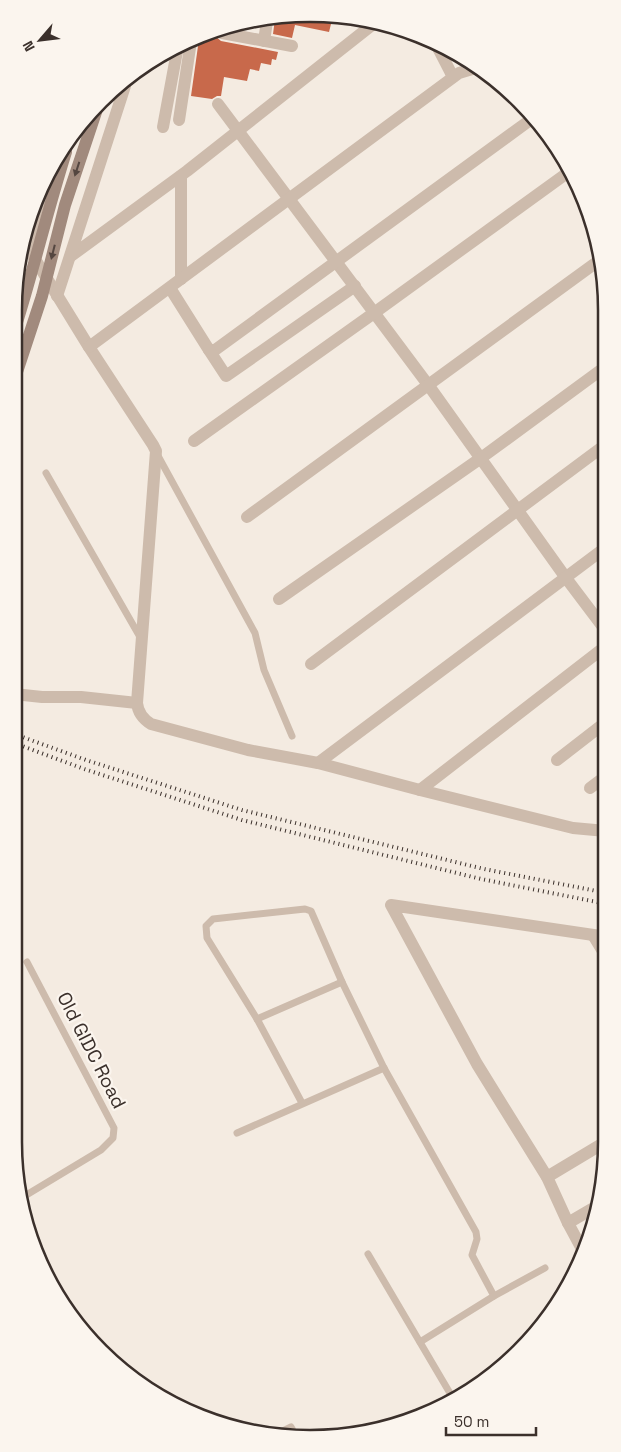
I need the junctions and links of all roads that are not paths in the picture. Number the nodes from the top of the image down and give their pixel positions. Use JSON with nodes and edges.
{"nodes":[{"id":1,"x":266,"y":26,"type":"edge"},
{"id":2,"x":368,"y":28,"type":"edge"},
{"id":3,"x":229,"y":34,"type":"edge"},
{"id":4,"x":264,"y":41,"type":"junction"},
{"id":5,"x":292,"y":46,"type":"dead end"},
{"id":6,"x":190,"y":49,"type":"edge"},
{"id":7,"x":441,"y":54,"type":"edge"},
{"id":8,"x":176,"y":56,"type":"edge"},
{"id":9,"x":468,"y":69,"type":"edge"},
{"id":10,"x":454,"y":77,"type":"junction"},
{"id":11,"x":123,"y":92,"type":"edge"},
{"id":12,"x":218,"y":104,"type":"dead end"},
{"id":13,"x":179,"y":120,"type":"dead end"},
{"id":14,"x":528,"y":122,"type":"edge"},
{"id":15,"x":92,"y":123,"type":"edge"},
{"id":16,"x":163,"y":128,"type":"dead end"},
{"id":17,"x":238,"y":130,"type":"junction"},
{"id":18,"x":62,"y":164,"type":"edge"},
{"id":19,"x":564,"y":175,"type":"edge"},
{"id":20,"x":181,"y":176,"type":"junction"},
{"id":21,"x":290,"y":200,"type":"junction"},
{"id":22,"x":29,"y":250,"type":"edge"},
{"id":23,"x":71,"y":256,"type":"junction"},
{"id":24,"x":337,"y":263,"type":"junction"},
{"id":25,"x":595,"y":264,"type":"edge"},
{"id":26,"x":181,"y":279,"type":"junction"},
{"id":27,"x":355,"y":286,"type":"junction"},
{"id":28,"x":170,"y":288,"type":"junction"},
{"id":29,"x":57,"y":296,"type":"junction"},
{"id":30,"x":23,"y":304,"type":"edge"},
{"id":31,"x":374,"y":313,"type":"junction"},
{"id":32,"x":89,"y":347,"type":"junction"},
{"id":33,"x":209,"y":350,"type":"junction"},
{"id":34,"x":23,"y":354,"type":"edge"},
{"id":35,"x":598,"y":372,"type":"edge"},
{"id":36,"x":429,"y":386,"type":"junction"},
{"id":37,"x":194,"y":441,"type":"dead end"},
{"id":38,"x":598,"y":450,"type":"edge"},
{"id":39,"x":156,"y":451,"type":"junction"},
{"id":40,"x":481,"y":458,"type":"junction"},
{"id":41,"x":46,"y":473,"type":"dead end"},
{"id":42,"x":517,"y":510,"type":"junction"},
{"id":43,"x":247,"y":517,"type":"dead end"},
{"id":44,"x":598,"y":554,"type":"edge"},
{"id":45,"x":566,"y":578,"type":"junction"},
{"id":46,"x":279,"y":599,"type":"dead end"},
{"id":47,"x":598,"y":620,"type":"edge"},
{"id":48,"x":141,"y":640,"type":"junction"},
{"id":49,"x":598,"y":652,"type":"edge"},
{"id":50,"x":311,"y":664,"type":"dead end"},
{"id":51,"x":23,"y":695,"type":"edge"},
{"id":52,"x":137,"y":703,"type":"junction"},
{"id":53,"x":598,"y":728,"type":"edge"},
{"id":54,"x":292,"y":736,"type":"dead end"},
{"id":55,"x":557,"y":760,"type":"dead end"},
{"id":56,"x":318,"y":762,"type":"junction"},
{"id":57,"x":598,"y":782,"type":"edge"},
{"id":58,"x":590,"y":788,"type":"dead end"},
{"id":59,"x":420,"y":790,"type":"junction"},
{"id":60,"x":598,"y":830,"type":"edge"},
{"id":61,"x":593,"y":935,"type":"junction"},
{"id":62,"x":598,"y":936,"type":"edge"},
{"id":63,"x":598,"y":943,"type":"edge"},
{"id":64,"x":27,"y":962,"type":"dead end"},
{"id":65,"x":342,"y":982,"type":"junction"},
{"id":66,"x":257,"y":1019,"type":"junction"},
{"id":67,"x":384,"y":1068,"type":"junction"},
{"id":68,"x":302,"y":1103,"type":"junction"},
{"id":69,"x":237,"y":1133,"type":"dead end"},
{"id":70,"x":598,"y":1146,"type":"edge"},
{"id":71,"x":547,"y":1177,"type":"junction"},
{"id":72,"x":27,"y":1194,"type":"edge"},
{"id":73,"x":590,"y":1210,"type":"edge"},
{"id":74,"x":568,"y":1224,"type":"junction"},
{"id":75,"x":580,"y":1244,"type":"edge"},
{"id":76,"x":368,"y":1254,"type":"dead end"},
{"id":77,"x":545,"y":1268,"type":"dead end"},
{"id":78,"x":494,"y":1296,"type":"junction"},
{"id":79,"x":420,"y":1342,"type":"junction"},
{"id":80,"x":450,"y":1393,"type":"edge"}],
"edges":[{"from":1,"to":4,"type":"street"},
{"from":2,"to":17,"type":"street"},
{"from":3,"to":4,"type":"street"},
{"from":4,"to":5,"type":"street"},
{"from":6,"to":13,"type":"street"},
{"from":7,"to":10,"type":"street"},
{"from":8,"to":16,"type":"street"},
{"from":9,"to":10,"type":"street"},
{"from":10,"to":21,"type":"street"},
{"from":11,"to":23,"type":"street"},
{"from":12,"to":17,"type":"street"},
{"from":14,"to":24,"type":"street"},
{"from":15,"to":34,"type":"main road","one_way":true},
{"from":17,"to":20,"type":"street"},
{"from":17,"to":21,"type":"street"},
{"from":18,"to":30,"type":"main road"},
{"from":19,"to":31,"type":"street"},
{"from":20,"to":23,"type":"street"},
{"from":20,"to":26,"type":"street"},
{"from":21,"to":24,"type":"street"},
{"from":21,"to":26,"type":"street"},
{"from":22,"to":29,"type":"street"},
{"from":23,"to":29,"type":"street"},
{"from":24,"to":27,"type":"street"},
{"from":24,"to":33,"type":"street"},
{"from":25,"to":36,"type":"street"},
{"from":26,"to":28,"type":"street"},
{"from":27,"to":31,"type":"street"},
{"from":27,"to":33,"type":"street"},
{"from":28,"to":32,"type":"street"},
{"from":28,"to":33,"type":"street"},
{"from":29,"to":32,"type":"street"},
{"from":31,"to":36,"type":"street"},
{"from":31,"to":37,"type":"street"},
{"from":32,"to":39,"type":"street"},
{"from":35,"to":40,"type":"street"},
{"from":36,"to":40,"type":"street"},
{"from":36,"to":43,"type":"street"},
{"from":38,"to":42,"type":"street"},
{"from":39,"to":48,"type":"street"},
{"from":39,"to":54,"type":"lane"},
{"from":40,"to":42,"type":"street"},
{"from":40,"to":46,"type":"street"},
{"from":41,"to":48,"type":"lane"},
{"from":42,"to":45,"type":"street"},
{"from":42,"to":50,"type":"street"},
{"from":44,"to":45,"type":"street"},
{"from":45,"to":47,"type":"street"},
{"from":45,"to":56,"type":"street"},
{"from":48,"to":52,"type":"street"},
{"from":49,"to":59,"type":"street"},
{"from":51,"to":52,"type":"street"},
{"from":52,"to":56,"type":"street"},
{"from":53,"to":55,"type":"street"},
{"from":56,"to":59,"type":"street"},
{"from":57,"to":58,"type":"street"},
{"from":59,"to":60,"type":"street"},
{"from":61,"to":62,"type":"street"},
{"from":61,"to":63,"type":"street"},
{"from":61,"to":71,"type":"street"},
{"from":64,"to":72,"type":"lane","name":"Old GIDC Road"},
{"from":65,"to":66,"type":"lane"},
{"from":65,"to":66,"type":"lane"},
{"from":65,"to":67,"type":"lane"},
{"from":66,"to":68,"type":"lane"},
{"from":67,"to":68,"type":"lane"},
{"from":67,"to":78,"type":"lane"},
{"from":68,"to":69,"type":"lane"},
{"from":70,"to":71,"type":"street"},
{"from":71,"to":74,"type":"street"},
{"from":73,"to":74,"type":"street"},
{"from":74,"to":75,"type":"street"},
{"from":76,"to":79,"type":"lane"},
{"from":77,"to":78,"type":"lane"},
{"from":78,"to":79,"type":"lane"},
{"from":79,"to":80,"type":"lane"}]}
